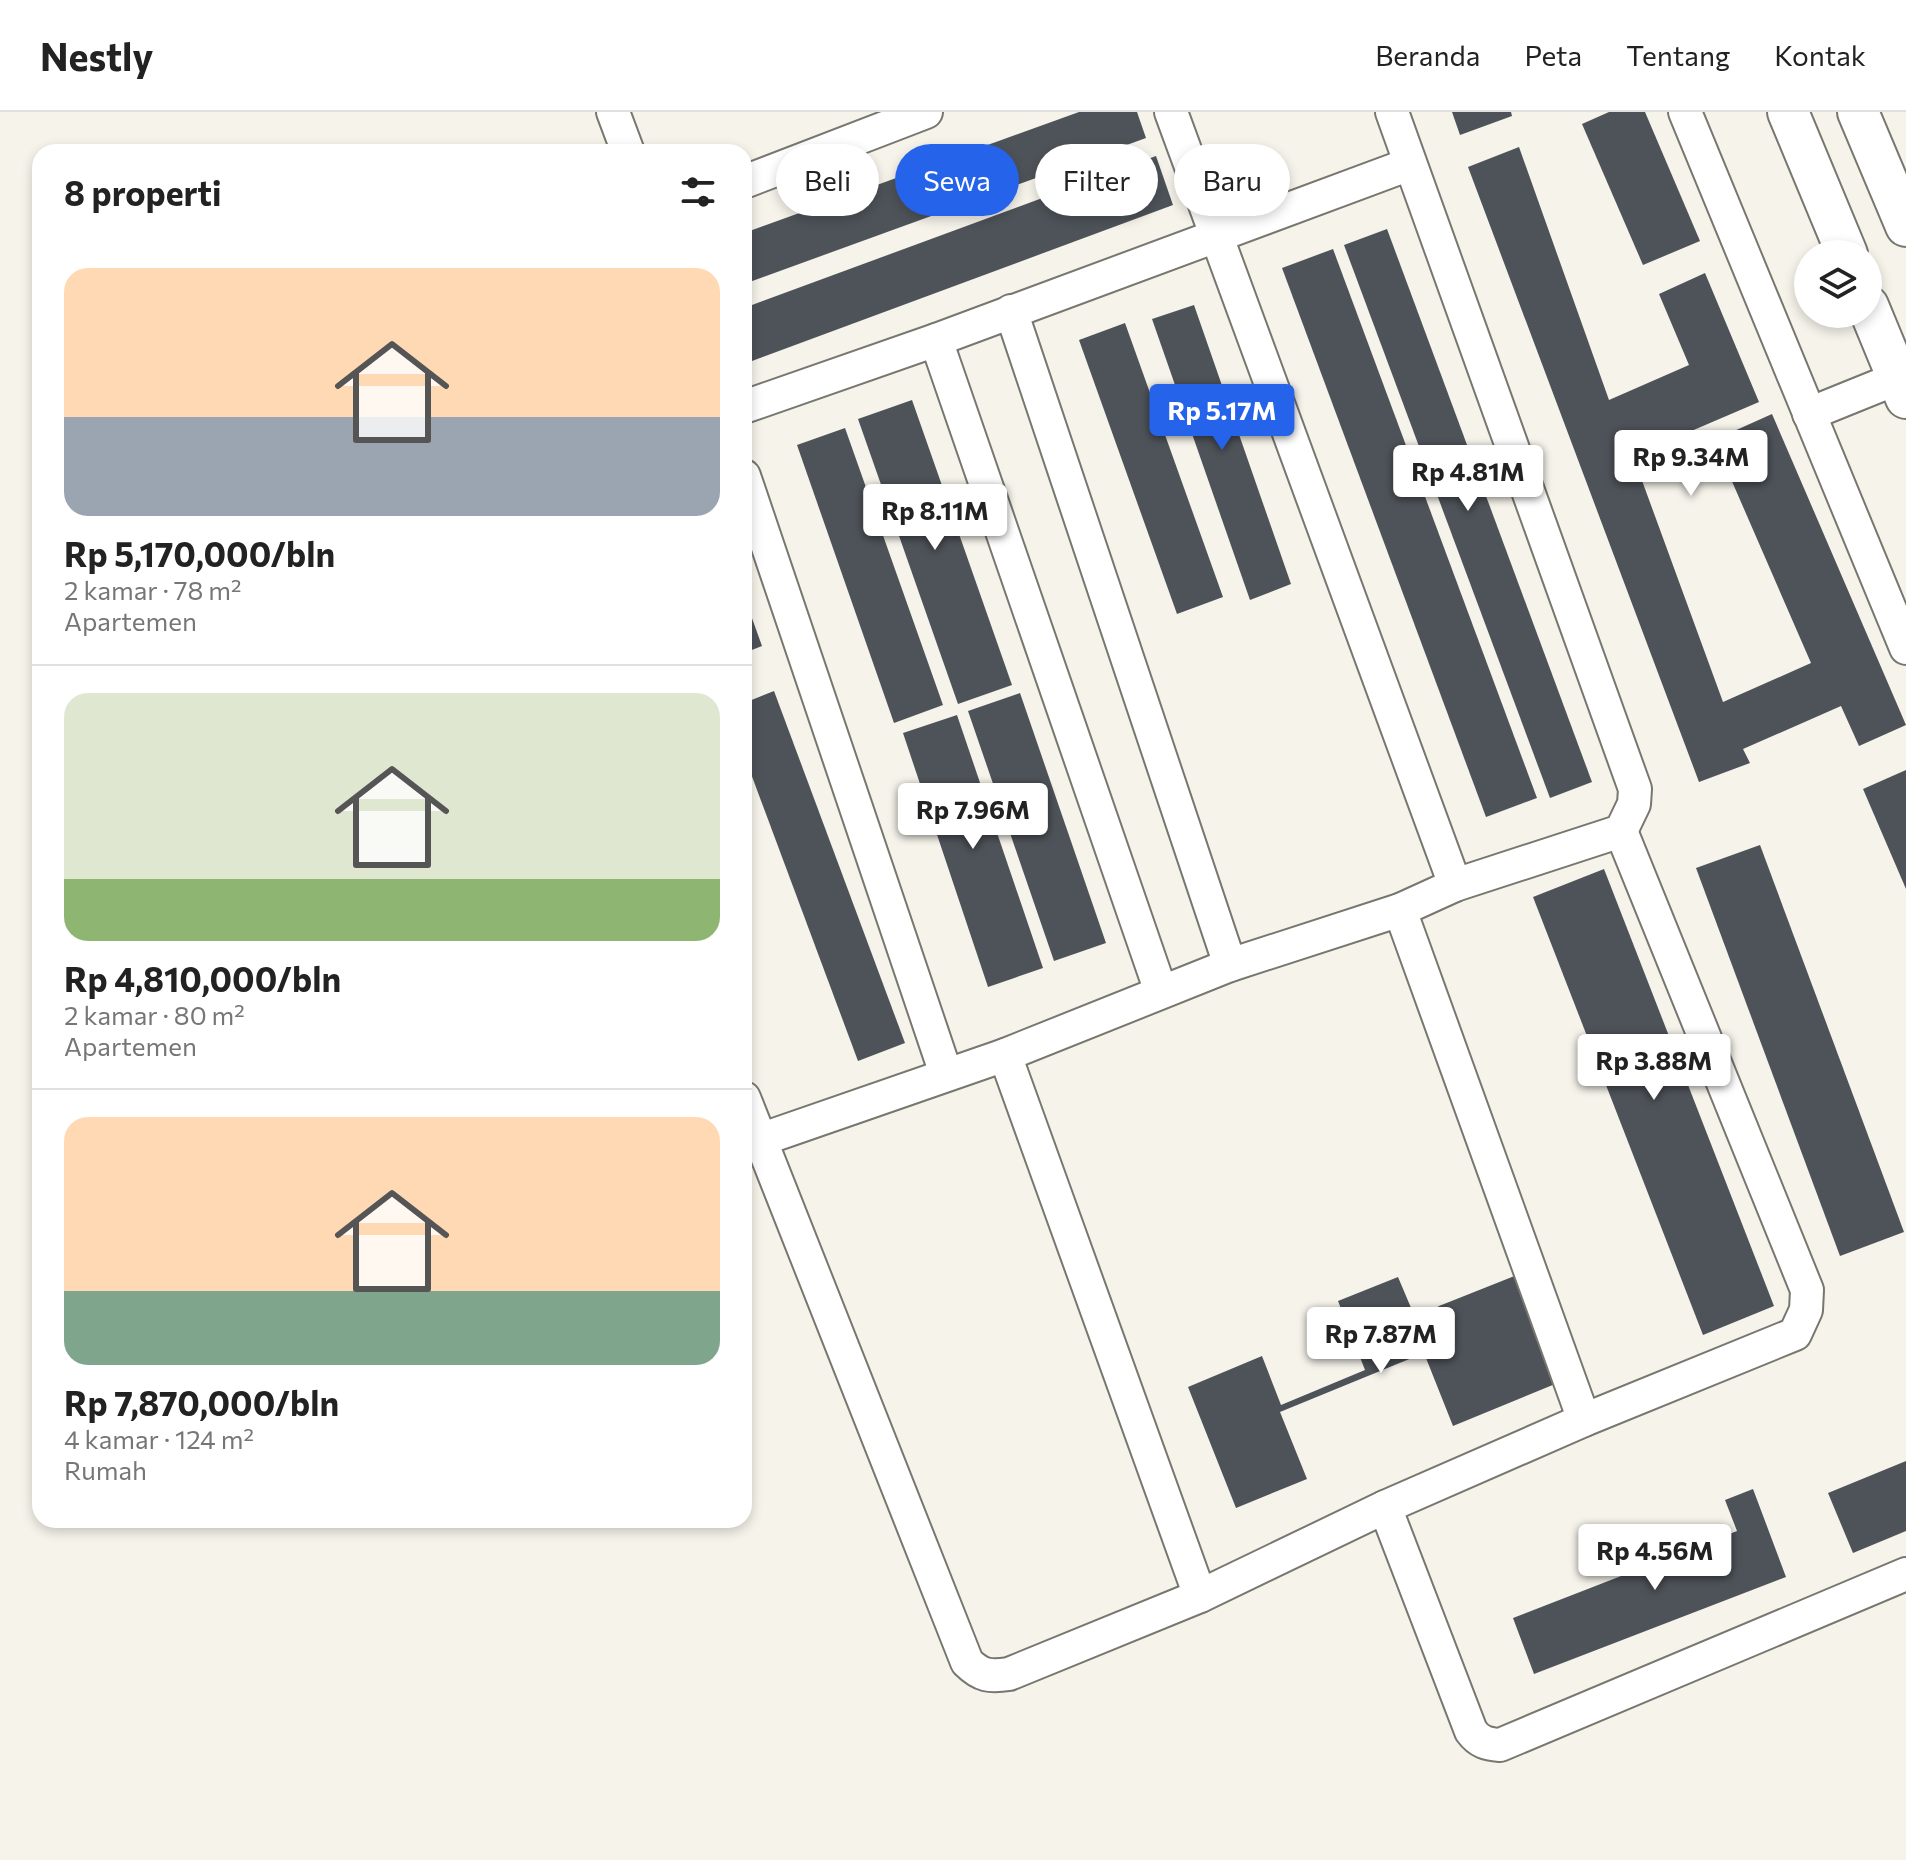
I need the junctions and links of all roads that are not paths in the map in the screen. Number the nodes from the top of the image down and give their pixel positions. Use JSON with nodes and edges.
{"nodes":[{"id":1,"x":613,"y":112,"type":"edge"},
{"id":2,"x":926,"y":112,"type":"edge"},
{"id":3,"x":1171,"y":112,"type":"edge"},
{"id":4,"x":1392,"y":112,"type":"edge"},
{"id":5,"x":1685,"y":112,"type":"edge"},
{"id":6,"x":1788,"y":112,"type":"edge"},
{"id":7,"x":1858,"y":112,"type":"edge"},
{"id":8,"x":625,"y":144,"type":"edge"},
{"id":9,"x":1410,"y":164,"type":"junction"},
{"id":10,"x":752,"y":179,"type":"edge"},
{"id":11,"x":1906,"y":226,"type":"edge"},
{"id":12,"x":1218,"y":235,"type":"junction"},
{"id":13,"x":1841,"y":240,"type":"edge"},
{"id":14,"x":1011,"y":311,"type":"junction"},
{"id":15,"x":1877,"y":328,"type":"edge"},
{"id":16,"x":936,"y":340,"type":"junction"},
{"id":17,"x":1902,"y":388,"type":"edge"},
{"id":18,"x":752,"y":404,"type":"edge"},
{"id":19,"x":1809,"y":414,"type":"junction"},
{"id":20,"x":752,"y":500,"type":"edge"},
{"id":21,"x":1906,"y":648,"type":"edge"},
{"id":22,"x":1621,"y":831,"type":"junction"},
{"id":23,"x":1455,"y":885,"type":"junction"},
{"id":24,"x":1400,"y":910,"type":"junction"},
{"id":25,"x":1230,"y":965,"type":"junction"},
{"id":26,"x":1161,"y":992,"type":"junction"},
{"id":27,"x":1005,"y":1055,"type":"junction"},
{"id":28,"x":946,"y":1074,"type":"junction"},
{"id":29,"x":752,"y":1119,"type":"edge"},
{"id":30,"x":760,"y":1140,"type":"junction"},
{"id":31,"x":1584,"y":1420,"type":"junction"},
{"id":32,"x":1385,"y":1507,"type":"junction"},
{"id":33,"x":1906,"y":1574,"type":"edge"},
{"id":34,"x":1200,"y":1596,"type":"junction"}],
"edges":[{"from":1,"to":8,"type":"street"},
{"from":2,"to":10,"type":"street"},
{"from":3,"to":12,"type":"street"},
{"from":4,"to":9,"type":"street"},
{"from":5,"to":19,"type":"street"},
{"from":6,"to":13,"type":"street"},
{"from":7,"to":11,"type":"street"},
{"from":9,"to":12,"type":"street"},
{"from":9,"to":22,"type":"street"},
{"from":12,"to":14,"type":"street"},
{"from":12,"to":23,"type":"street"},
{"from":14,"to":16,"type":"street"},
{"from":14,"to":25,"type":"street"},
{"from":15,"to":17,"type":"street"},
{"from":16,"to":18,"type":"street"},
{"from":16,"to":26,"type":"street"},
{"from":17,"to":19,"type":"street"},
{"from":19,"to":21,"type":"street"},
{"from":20,"to":28,"type":"street"},
{"from":22,"to":23,"type":"street"},
{"from":22,"to":31,"type":"street"},
{"from":23,"to":24,"type":"street"},
{"from":24,"to":25,"type":"street"},
{"from":24,"to":31,"type":"street"},
{"from":25,"to":26,"type":"street"},
{"from":26,"to":27,"type":"street"},
{"from":27,"to":28,"type":"street"},
{"from":27,"to":34,"type":"street"},
{"from":28,"to":30,"type":"street"},
{"from":29,"to":30,"type":"street"},
{"from":30,"to":34,"type":"street"},
{"from":31,"to":32,"type":"street"},
{"from":32,"to":33,"type":"street"},
{"from":32,"to":34,"type":"street"}]}
